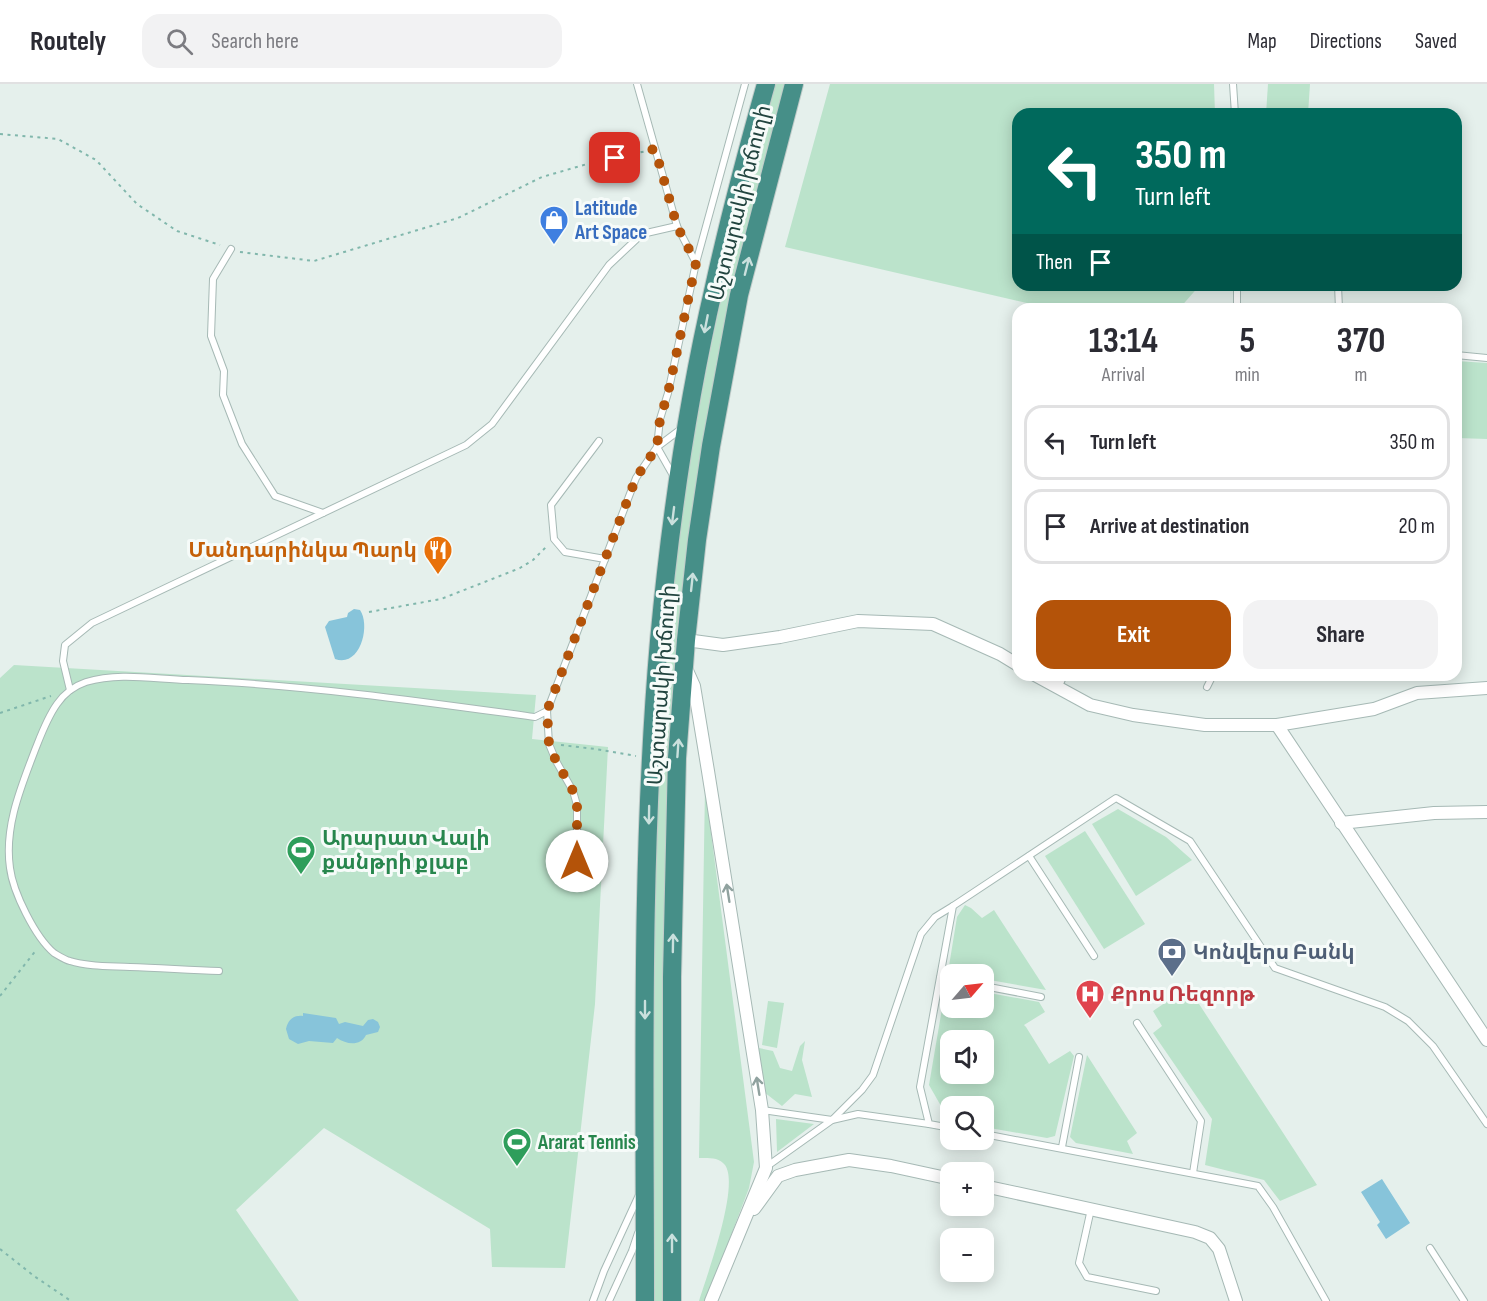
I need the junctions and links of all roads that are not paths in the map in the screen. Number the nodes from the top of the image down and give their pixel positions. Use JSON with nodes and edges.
{"nodes":[{"id":1,"x":637,"y":84,"type":"edge"},
{"id":2,"x":746,"y":84,"type":"edge"},
{"id":3,"x":766,"y":84,"type":"edge"},
{"id":4,"x":794,"y":84,"type":"edge"},
{"id":5,"x":1233,"y":84,"type":"edge"},
{"id":6,"x":1235,"y":108,"type":"edge"},
{"id":7,"x":677,"y":226,"type":"junction"},
{"id":8,"x":231,"y":249,"type":"road end"},
{"id":9,"x":696,"y":263,"type":"junction"},
{"id":10,"x":1462,"y":356,"type":"edge"},
{"id":11,"x":1487,"y":358,"type":"edge"},
{"id":12,"x":687,"y":425,"type":"junction"},
{"id":13,"x":600,"y":441,"type":"dead end"},
{"id":14,"x":657,"y":447,"type":"junction"},
{"id":15,"x":678,"y":483,"type":"junction"},
{"id":16,"x":323,"y":513,"type":"junction"},
{"id":17,"x":605,"y":559,"type":"junction"},
{"id":18,"x":686,"y":640,"type":"junction"},
{"id":19,"x":1012,"y":661,"type":"edge"},
{"id":20,"x":684,"y":665,"type":"junction"},
{"id":21,"x":1045,"y":681,"type":"edge"},
{"id":22,"x":1061,"y":681,"type":"edge"},
{"id":23,"x":1210,"y":681,"type":"edge"},
{"id":24,"x":1207,"y":687,"type":"dead end"},
{"id":25,"x":1487,"y":688,"type":"edge"},
{"id":26,"x":1058,"y":689,"type":"junction"},
{"id":27,"x":70,"y":690,"type":"junction"},
{"id":28,"x":547,"y":711,"type":"junction"},
{"id":29,"x":1277,"y":725,"type":"junction"},
{"id":30,"x":1487,"y":812,"type":"edge"},
{"id":31,"x":1341,"y":824,"type":"junction"},
{"id":32,"x":1029,"y":856,"type":"junction"},
{"id":33,"x":577,"y":861,"type":"dead end"},
{"id":34,"x":953,"y":906,"type":"junction"},
{"id":35,"x":1094,"y":956,"type":"dead end"},
{"id":36,"x":943,"y":964,"type":"edge"},
{"id":37,"x":219,"y":971,"type":"dead end"},
{"id":38,"x":940,"y":978,"type":"edge"},
{"id":39,"x":994,"y":988,"type":"edge"},
{"id":40,"x":1041,"y":997,"type":"dead end"},
{"id":41,"x":1137,"y":1023,"type":"dead end"},
{"id":42,"x":1487,"y":1040,"type":"edge"},
{"id":43,"x":1079,"y":1057,"type":"dead end"},
{"id":44,"x":762,"y":1110,"type":"junction"},
{"id":45,"x":832,"y":1120,"type":"junction"},
{"id":46,"x":929,"y":1124,"type":"junction"},
{"id":47,"x":1487,"y":1124,"type":"edge"},
{"id":48,"x":940,"y":1126,"type":"edge"},
{"id":49,"x":994,"y":1136,"type":"edge"},
{"id":50,"x":1062,"y":1147,"type":"junction"},
{"id":51,"x":766,"y":1168,"type":"junction"},
{"id":52,"x":1193,"y":1173,"type":"junction"},
{"id":53,"x":940,"y":1177,"type":"edge"},
{"id":54,"x":645,"y":1184,"type":"junction"},
{"id":55,"x":994,"y":1188,"type":"edge"},
{"id":56,"x":1091,"y":1209,"type":"junction"},
{"id":57,"x":645,"y":1213,"type":"junction"},
{"id":58,"x":741,"y":1227,"type":"junction"},
{"id":59,"x":1430,"y":1248,"type":"dead end"},
{"id":60,"x":1156,"y":1291,"type":"dead end"},
{"id":61,"x":593,"y":1301,"type":"edge"},
{"id":62,"x":609,"y":1301,"type":"edge"},
{"id":63,"x":645,"y":1301,"type":"edge"},
{"id":64,"x":672,"y":1301,"type":"edge"},
{"id":65,"x":711,"y":1301,"type":"edge"},
{"id":66,"x":1236,"y":1301,"type":"edge"},
{"id":67,"x":1326,"y":1301,"type":"edge"},
{"id":68,"x":1464,"y":1301,"type":"edge"}],
"edges":[{"from":1,"to":7,"type":"lane"},
{"from":2,"to":9,"type":"lane"},
{"from":3,"to":12,"type":"highway","name":"Աշտարակի խճուղի","one_way":true},
{"from":18,"to":4,"type":"highway","name":"Աշտարակի խճուղի","one_way":true},
{"from":5,"to":6,"type":"lane"},
{"from":7,"to":9,"type":"lane"},
{"from":7,"to":16,"type":"lane"},
{"from":8,"to":16,"type":"lane"},
{"from":9,"to":14,"type":"lane"},
{"from":10,"to":11,"type":"lane"},
{"from":12,"to":14,"type":"lane"},
{"from":12,"to":15,"type":"highway","name":"Աշտարակի խճուղի"},
{"from":13,"to":17,"type":"lane"},
{"from":14,"to":15,"type":"lane"},
{"from":14,"to":17,"type":"lane"},
{"from":15,"to":54,"type":"highway","name":"Աշտարակի խճուղի","one_way":true},
{"from":16,"to":27,"type":"lane"},
{"from":17,"to":28,"type":"lane"},
{"from":18,"to":19,"type":"street"},
{"from":18,"to":20,"type":"highway","name":"Աշտարակի խճուղի"},
{"from":44,"to":20,"type":"street","one_way":true},
{"from":64,"to":20,"type":"highway","name":"Աշտարակի խճուղի","one_way":true},
{"from":21,"to":26,"type":"street"},
{"from":22,"to":26,"type":"lane"},
{"from":23,"to":24,"type":"lane"},
{"from":25,"to":29,"type":"street"},
{"from":26,"to":29,"type":"street"},
{"from":27,"to":28,"type":"lane"},
{"from":27,"to":37,"type":"lane"},
{"from":28,"to":33,"type":"lane"},
{"from":29,"to":31,"type":"street"},
{"from":30,"to":31,"type":"street"},
{"from":31,"to":42,"type":"street"},
{"from":32,"to":34,"type":"lane"},
{"from":32,"to":35,"type":"lane"},
{"from":32,"to":47,"type":"lane"},
{"from":34,"to":36,"type":"lane"},
{"from":34,"to":45,"type":"lane"},
{"from":38,"to":46,"type":"lane"},
{"from":39,"to":40,"type":"lane"},
{"from":41,"to":52,"type":"lane"},
{"from":43,"to":50,"type":"lane"},
{"from":44,"to":45,"type":"lane"},
{"from":44,"to":51,"type":"street"},
{"from":45,"to":46,"type":"lane"},
{"from":45,"to":51,"type":"lane"},
{"from":46,"to":48,"type":"lane"},
{"from":49,"to":50,"type":"lane"},
{"from":50,"to":52,"type":"lane"},
{"from":51,"to":58,"type":"street"},
{"from":52,"to":67,"type":"lane"},
{"from":53,"to":58,"type":"street"},
{"from":54,"to":57,"type":"highway","name":"Աշտարակի խճուղի"},
{"from":54,"to":61,"type":"lane"},
{"from":55,"to":56,"type":"street"},
{"from":56,"to":60,"type":"lane"},
{"from":56,"to":66,"type":"street"},
{"from":57,"to":62,"type":"lane"},
{"from":57,"to":63,"type":"highway","name":"Աշտարակի խճուղի"},
{"from":58,"to":65,"type":"street"},
{"from":59,"to":68,"type":"lane"}]}
